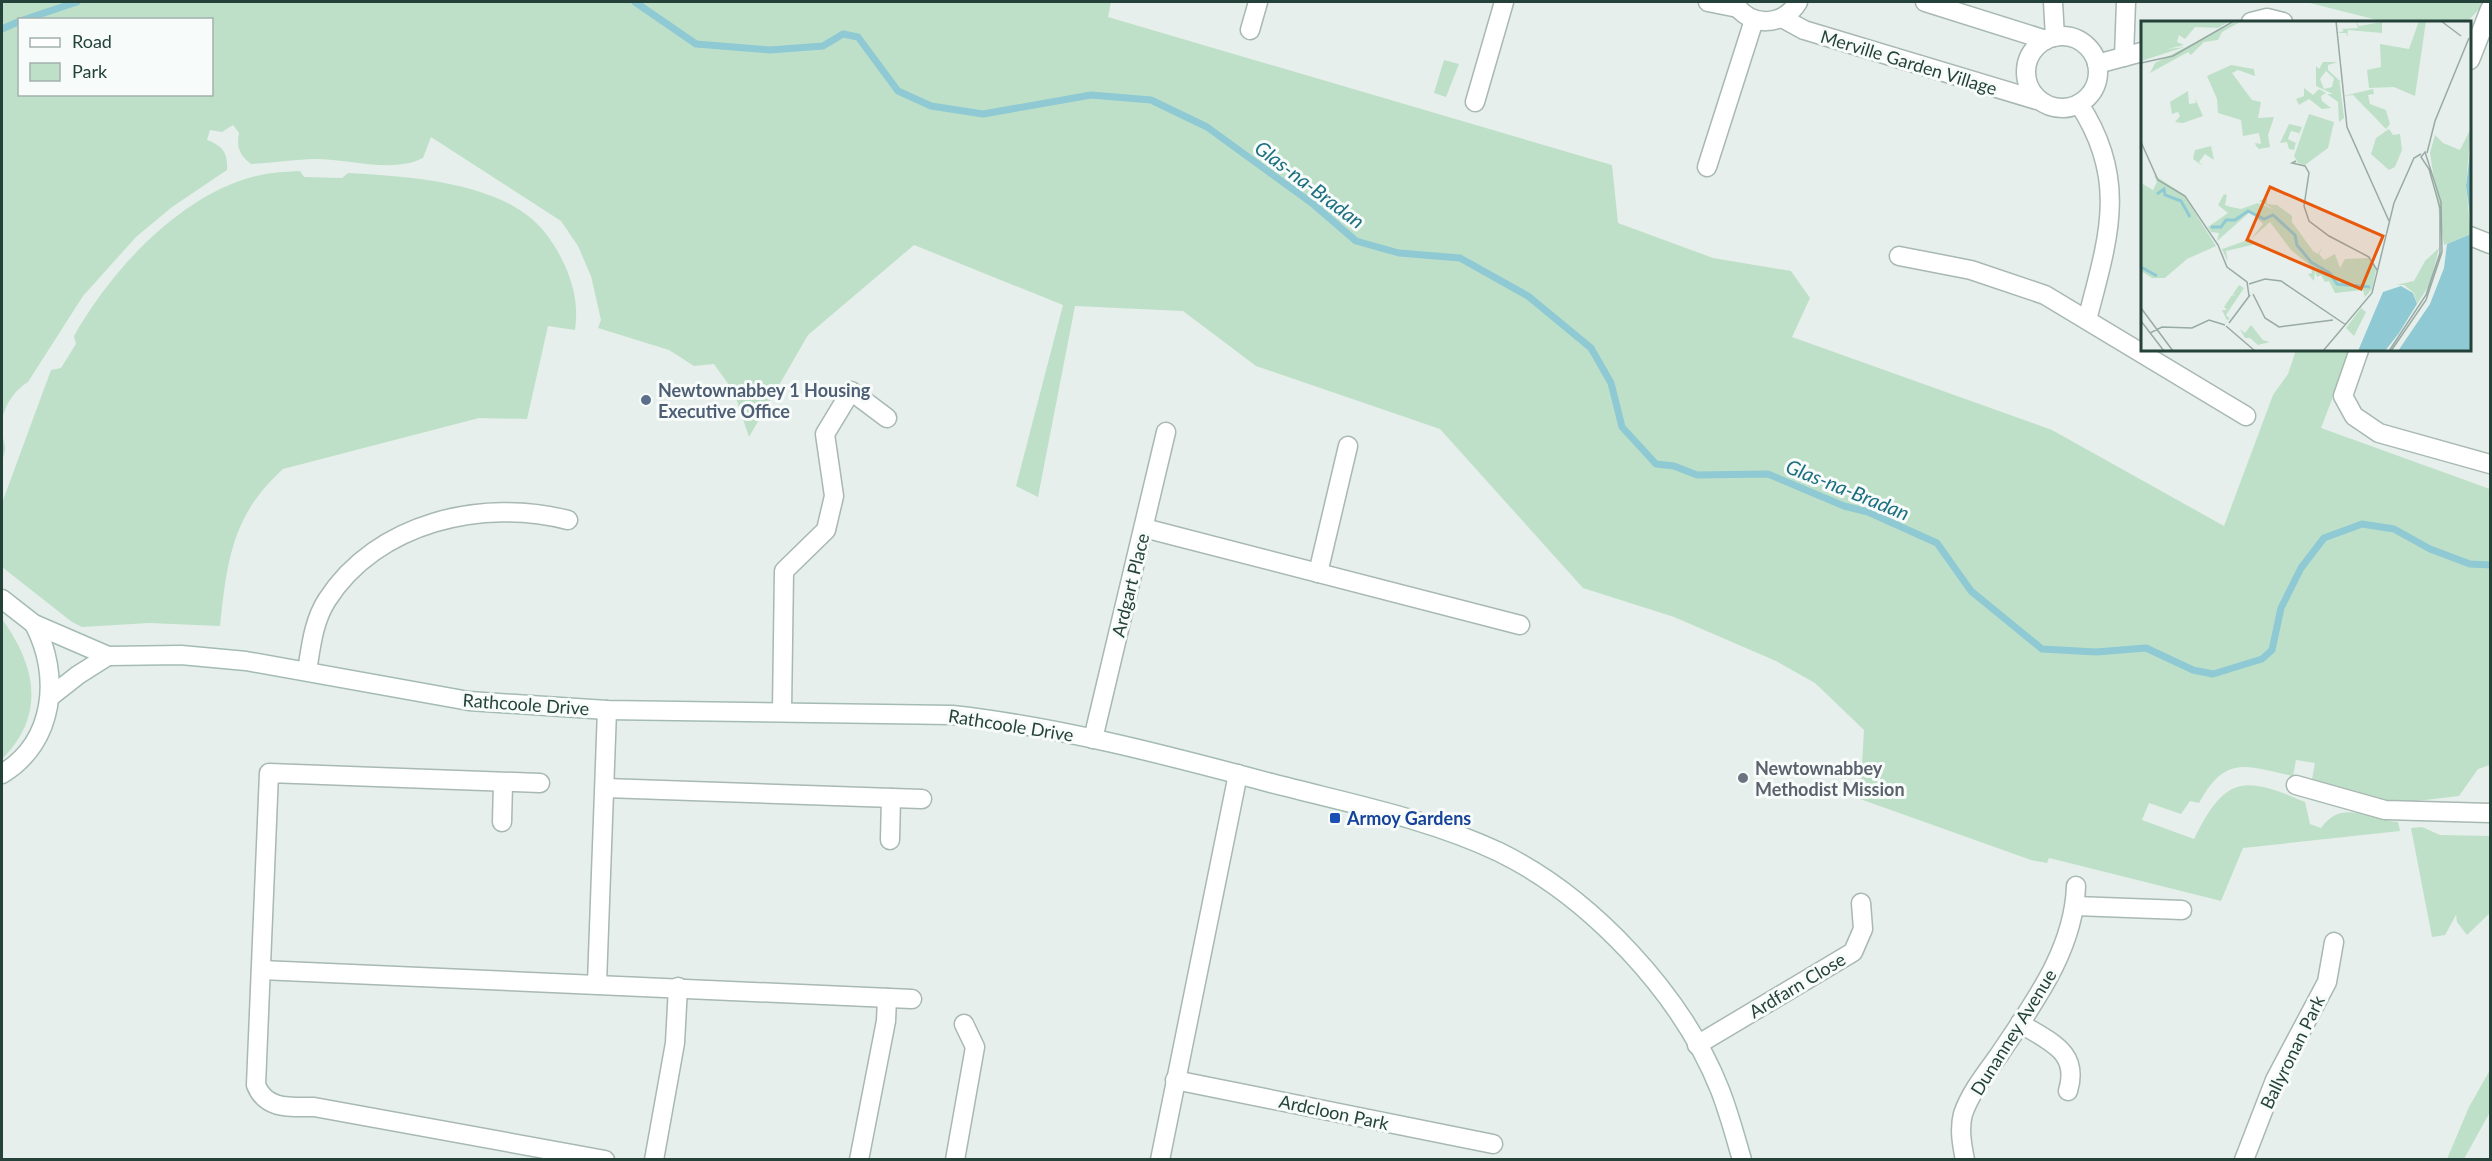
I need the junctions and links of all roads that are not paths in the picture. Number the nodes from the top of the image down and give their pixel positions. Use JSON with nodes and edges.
{"nodes":[{"id":1,"x":1258,"y":2,"type":"edge"},
{"id":2,"x":1504,"y":2,"type":"edge"},
{"id":3,"x":1708,"y":2,"type":"edge"},
{"id":4,"x":1798,"y":2,"type":"edge"},
{"id":5,"x":1925,"y":2,"type":"edge"},
{"id":6,"x":2053,"y":2,"type":"edge"},
{"id":7,"x":2126,"y":2,"type":"edge"},
{"id":8,"x":1736,"y":5,"type":"edge"},
{"id":9,"x":2490,"y":9,"type":"edge"},
{"id":10,"x":1782,"y":18,"type":"junction"},
{"id":11,"x":1754,"y":20,"type":"junction"},
{"id":12,"x":2255,"y":21,"type":"edge"},
{"id":13,"x":2279,"y":21,"type":"edge"},
{"id":14,"x":1250,"y":30,"type":"dead end"},
{"id":15,"x":2050,"y":39,"type":"junction"},
{"id":16,"x":2141,"y":51,"type":"edge"},
{"id":17,"x":2471,"y":55,"type":"edge"},
{"id":18,"x":2124,"y":57,"type":"junction"},
{"id":19,"x":2097,"y":64,"type":"junction"},
{"id":20,"x":2040,"y":101,"type":"junction"},
{"id":21,"x":1475,"y":102,"type":"dead end"},
{"id":22,"x":2079,"y":104,"type":"junction"},
{"id":23,"x":1707,"y":167,"type":"dead end"},
{"id":24,"x":2471,"y":237,"type":"edge"},
{"id":25,"x":2490,"y":244,"type":"edge"},
{"id":26,"x":1899,"y":256,"type":"dead end"},
{"id":27,"x":2087,"y":320,"type":"junction"},
{"id":28,"x":2359,"y":351,"type":"edge"},
{"id":29,"x":2246,"y":416,"type":"dead end"},
{"id":30,"x":887,"y":417,"type":"dead end"},
{"id":31,"x":1166,"y":432,"type":"dead end"},
{"id":32,"x":1348,"y":446,"type":"dead end"},
{"id":33,"x":2490,"y":464,"type":"edge"},
{"id":34,"x":568,"y":520,"type":"dead end"},
{"id":35,"x":1144,"y":528,"type":"junction"},
{"id":36,"x":1318,"y":573,"type":"junction"},
{"id":37,"x":2,"y":599,"type":"edge"},
{"id":38,"x":34,"y":624,"type":"junction"},
{"id":39,"x":1521,"y":625,"type":"dead end"},
{"id":40,"x":108,"y":656,"type":"junction"},
{"id":41,"x":307,"y":671,"type":"junction"},
{"id":42,"x":50,"y":697,"type":"junction"},
{"id":43,"x":607,"y":710,"type":"junction"},
{"id":44,"x":782,"y":710,"type":"junction"},
{"id":45,"x":1093,"y":739,"type":"junction"},
{"id":46,"x":2,"y":774,"type":"edge"},
{"id":47,"x":1238,"y":774,"type":"junction"},
{"id":48,"x":503,"y":783,"type":"junction"},
{"id":49,"x":540,"y":783,"type":"dead end"},
{"id":50,"x":2296,"y":785,"type":"dead end"},
{"id":51,"x":605,"y":788,"type":"junction"},
{"id":52,"x":891,"y":798,"type":"junction"},
{"id":53,"x":922,"y":799,"type":"dead end"},
{"id":54,"x":2490,"y":813,"type":"edge"},
{"id":55,"x":502,"y":822,"type":"dead end"},
{"id":56,"x":890,"y":840,"type":"dead end"},
{"id":57,"x":2076,"y":886,"type":"dead end"},
{"id":58,"x":1861,"y":903,"type":"dead end"},
{"id":59,"x":2075,"y":906,"type":"junction"},
{"id":60,"x":2182,"y":910,"type":"dead end"},
{"id":61,"x":2334,"y":942,"type":"dead end"},
{"id":62,"x":261,"y":970,"type":"junction"},
{"id":63,"x":597,"y":983,"type":"junction"},
{"id":64,"x":678,"y":987,"type":"junction"},
{"id":65,"x":886,"y":998,"type":"junction"},
{"id":66,"x":912,"y":999,"type":"dead end"},
{"id":67,"x":2020,"y":1023,"type":"junction"},
{"id":68,"x":964,"y":1024,"type":"dead end"},
{"id":69,"x":1697,"y":1045,"type":"junction"},
{"id":70,"x":1175,"y":1080,"type":"junction"},
{"id":71,"x":2068,"y":1091,"type":"dead end"},
{"id":72,"x":1492,"y":1144,"type":"dead end"},
{"id":73,"x":605,"y":1160,"type":"edge"},
{"id":74,"x":654,"y":1160,"type":"edge"},
{"id":75,"x":859,"y":1160,"type":"edge"},
{"id":76,"x":955,"y":1160,"type":"edge"},
{"id":77,"x":1160,"y":1160,"type":"edge"},
{"id":78,"x":1742,"y":1160,"type":"edge"},
{"id":79,"x":1965,"y":1160,"type":"edge"},
{"id":80,"x":2244,"y":1160,"type":"edge"}],
"edges":[{"from":1,"to":14,"type":"street"},
{"from":2,"to":21,"type":"street"},
{"from":3,"to":8,"type":"street"},
{"from":4,"to":10,"type":"street"},
{"from":5,"to":15,"type":"street"},
{"from":6,"to":15,"type":"street"},
{"from":7,"to":18,"type":"street"},
{"from":8,"to":11,"type":"street"},
{"from":9,"to":17,"type":"street"},
{"from":10,"to":11,"type":"street"},
{"from":10,"to":20,"type":"street","name":"Merville Garden Village"},
{"from":11,"to":23,"type":"street"},
{"from":12,"to":13,"type":"street"},
{"from":15,"to":19,"type":"street"},
{"from":15,"to":20,"type":"street"},
{"from":16,"to":18,"type":"street"},
{"from":18,"to":19,"type":"street"},
{"from":19,"to":22,"type":"street"},
{"from":20,"to":22,"type":"street"},
{"from":22,"to":27,"type":"street"},
{"from":24,"to":25,"type":"street"},
{"from":26,"to":27,"type":"street"},
{"from":27,"to":29,"type":"street"},
{"from":28,"to":33,"type":"street"},
{"from":30,"to":44,"type":"street"},
{"from":31,"to":35,"type":"street","name":"Ardgart Place"},
{"from":32,"to":36,"type":"street"},
{"from":34,"to":41,"type":"street"},
{"from":35,"to":36,"type":"street"},
{"from":35,"to":45,"type":"street","name":"Ardgart Place"},
{"from":36,"to":39,"type":"street"},
{"from":37,"to":38,"type":"street","name":"Rathcoole Drive"},
{"from":38,"to":40,"type":"street","name":"Rathcoole Drive"},
{"from":38,"to":42,"type":"street","name":"Rathcoole Drive"},
{"from":40,"to":41,"type":"street","name":"Rathcoole Drive"},
{"from":40,"to":42,"type":"street"},
{"from":41,"to":43,"type":"street","name":"Rathcoole Drive"},
{"from":42,"to":46,"type":"street","name":"Rathcoole Drive"},
{"from":43,"to":44,"type":"street","name":"Rathcoole Drive"},
{"from":43,"to":51,"type":"street"},
{"from":44,"to":45,"type":"street","name":"Rathcoole Drive"},
{"from":45,"to":47,"type":"street","name":"Rathcoole Drive"},
{"from":47,"to":69,"type":"street","name":"Rathcoole Drive"},
{"from":47,"to":70,"type":"street"},
{"from":48,"to":49,"type":"street"},
{"from":48,"to":55,"type":"street"},
{"from":48,"to":62,"type":"street"},
{"from":50,"to":54,"type":"street"},
{"from":51,"to":52,"type":"street"},
{"from":51,"to":63,"type":"street"},
{"from":52,"to":53,"type":"street"},
{"from":52,"to":56,"type":"street"},
{"from":57,"to":59,"type":"street","name":"Dunanney Avenue"},
{"from":58,"to":69,"type":"street","name":"Ardfarn Close"},
{"from":59,"to":60,"type":"street"},
{"from":59,"to":67,"type":"street","name":"Dunanney Avenue"},
{"from":61,"to":80,"type":"street","name":"Ballyronan Park"},
{"from":62,"to":63,"type":"street"},
{"from":62,"to":73,"type":"street"},
{"from":63,"to":64,"type":"street"},
{"from":64,"to":65,"type":"street"},
{"from":64,"to":74,"type":"street"},
{"from":65,"to":66,"type":"street"},
{"from":65,"to":75,"type":"street"},
{"from":67,"to":71,"type":"street"},
{"from":67,"to":79,"type":"street","name":"Dunanney Avenue"},
{"from":68,"to":76,"type":"street"},
{"from":69,"to":78,"type":"street","name":"Rathcoole Drive"},
{"from":70,"to":72,"type":"street","name":"Ardcloon Park"},
{"from":70,"to":77,"type":"street"}]}
